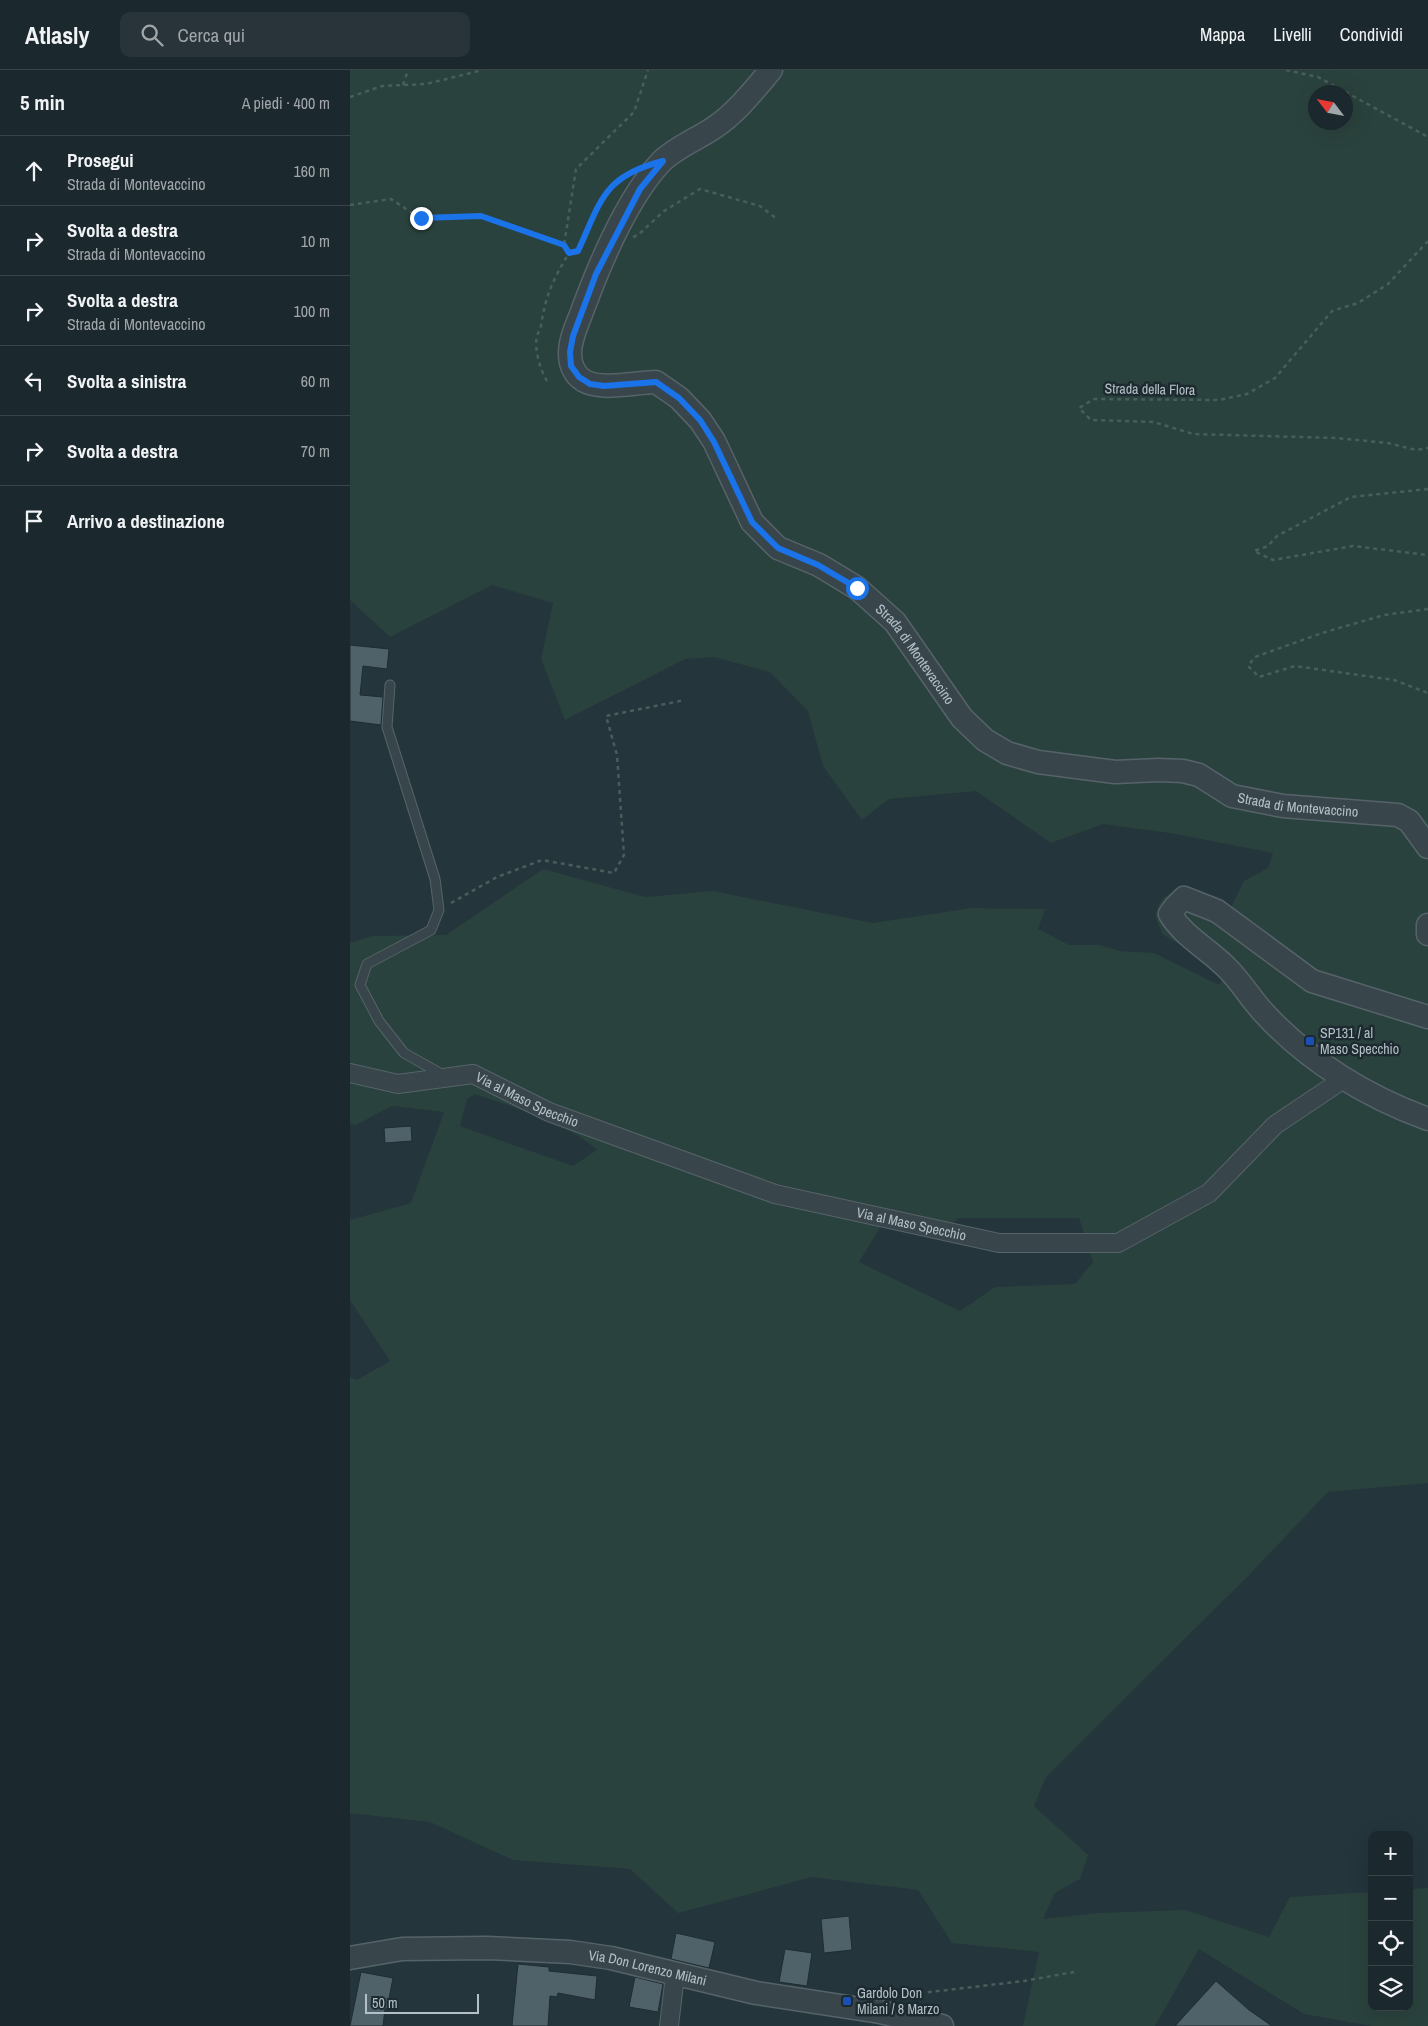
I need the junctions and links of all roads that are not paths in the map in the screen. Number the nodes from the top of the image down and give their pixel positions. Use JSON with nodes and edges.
{"nodes":[{"id":1,"x":771,"y":70,"type":"edge"},
{"id":2,"x":390,"y":685,"type":"dead end"},
{"id":3,"x":1428,"y":847,"type":"edge"},
{"id":4,"x":1428,"y":925,"type":"edge"},
{"id":5,"x":1428,"y":934,"type":"edge"},
{"id":6,"x":1428,"y":1017,"type":"edge"},
{"id":7,"x":350,"y":1073,"type":"edge"},
{"id":8,"x":447,"y":1078,"type":"junction"},
{"id":9,"x":1345,"y":1078,"type":"junction"},
{"id":10,"x":1428,"y":1118,"type":"edge"},
{"id":11,"x":350,"y":1958,"type":"edge"},
{"id":12,"x":675,"y":1975,"type":"junction"},
{"id":13,"x":670,"y":2026,"type":"edge"},
{"id":14,"x":942,"y":2026,"type":"edge"}],
"edges":[{"from":1,"to":3,"type":"street","name":"Strada di Montevaccino"},
{"from":2,"to":8,"type":"lane"},
{"from":4,"to":5,"type":"street"},
{"from":6,"to":9,"type":"street"},
{"from":7,"to":8,"type":"street","name":"Via al Maso Specchio"},
{"from":8,"to":9,"type":"street","name":"Via al Maso Specchio"},
{"from":9,"to":10,"type":"street"},
{"from":11,"to":12,"type":"street","name":"Via Don Lorenzo Milani"},
{"from":12,"to":13,"type":"street"},
{"from":12,"to":14,"type":"street","name":"Via Don Lorenzo Milani"}]}
